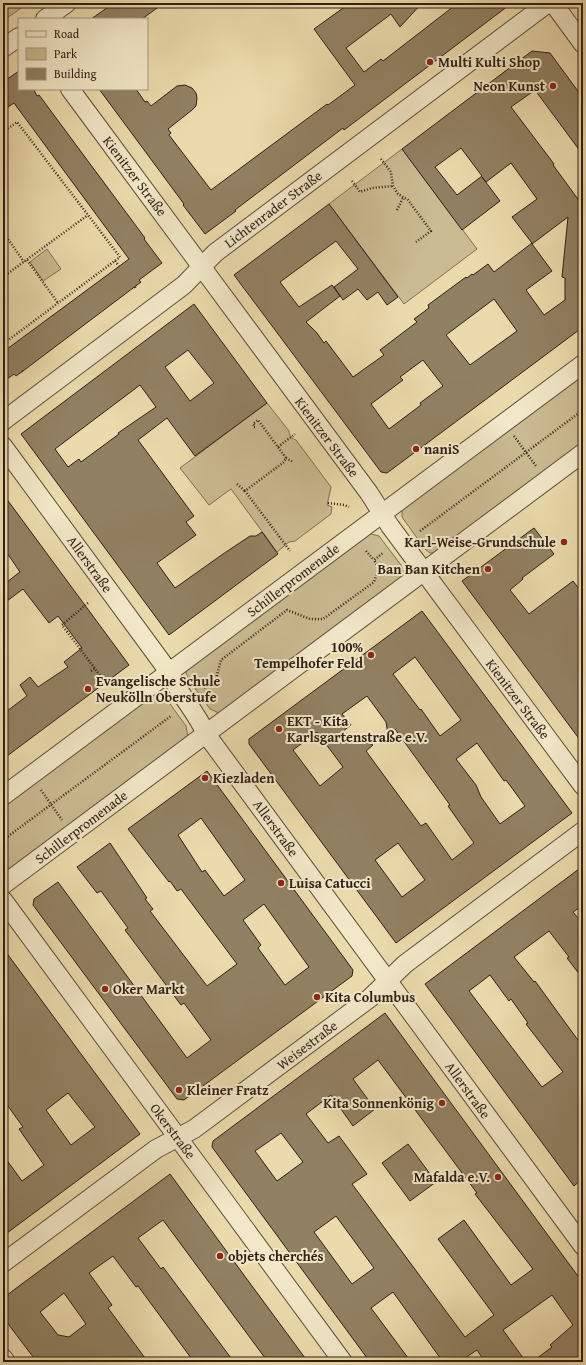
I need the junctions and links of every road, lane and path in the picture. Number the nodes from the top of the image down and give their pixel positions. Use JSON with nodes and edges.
{"nodes":[{"id":1,"x":67,"y":3,"type":"edge"},
{"id":2,"x":548,"y":3,"type":"edge"},
{"id":3,"x":553,"y":3,"type":"edge"},
{"id":4,"x":46,"y":18,"type":"edge"},
{"id":5,"x":18,"y":38,"type":"edge"},
{"id":6,"x":583,"y":44,"type":"edge"},
{"id":7,"x":3,"y":48,"type":"edge"},
{"id":8,"x":71,"y":90,"type":"edge"},
{"id":9,"x":3,"y":132,"type":"edge"},
{"id":10,"x":381,"y":159,"type":"dead end"},
{"id":11,"x":352,"y":181,"type":"dead end"},
{"id":12,"x":393,"y":186,"type":"junction"},
{"id":13,"x":403,"y":198,"type":"junction"},
{"id":14,"x":397,"y":210,"type":"dead end"},
{"id":15,"x":88,"y":215,"type":"junction"},
{"id":16,"x":3,"y":232,"type":"edge"},
{"id":17,"x":416,"y":242,"type":"dead end"},
{"id":18,"x":25,"y":261,"type":"junction"},
{"id":19,"x":115,"y":261,"type":"junction"},
{"id":20,"x":119,"y":266,"type":"dead end"},
{"id":21,"x":202,"y":267,"type":"junction"},
{"id":22,"x":3,"y":277,"type":"edge"},
{"id":23,"x":58,"y":303,"type":"junction"},
{"id":24,"x":3,"y":344,"type":"edge"},
{"id":25,"x":7,"y":350,"type":"dead end"},
{"id":26,"x":583,"y":364,"type":"edge"},
{"id":27,"x":583,"y":410,"type":"edge"},
{"id":28,"x":3,"y":421,"type":"edge"},
{"id":29,"x":254,"y":428,"type":"dead end"},
{"id":30,"x":295,"y":434,"type":"dead end"},
{"id":31,"x":512,"y":434,"type":"dead end"},
{"id":32,"x":3,"y":446,"type":"edge"},
{"id":33,"x":278,"y":447,"type":"junction"},
{"id":34,"x":526,"y":452,"type":"junction"},
{"id":35,"x":583,"y":453,"type":"edge"},
{"id":36,"x":286,"y":458,"type":"junction"},
{"id":37,"x":293,"y":462,"type":"dead end"},
{"id":38,"x":539,"y":470,"type":"dead end"},
{"id":39,"x":237,"y":484,"type":"dead end"},
{"id":40,"x":245,"y":491,"type":"junction"},
{"id":41,"x":328,"y":503,"type":"dead end"},
{"id":42,"x":349,"y":507,"type":"dead end"},
{"id":43,"x":383,"y":513,"type":"junction"},
{"id":44,"x":420,"y":531,"type":"dead end"},
{"id":45,"x":290,"y":551,"type":"dead end"},
{"id":46,"x":366,"y":551,"type":"dead end"},
{"id":47,"x":383,"y":553,"type":"dead end"},
{"id":48,"x":374,"y":560,"type":"junction"},
{"id":49,"x":424,"y":572,"type":"junction"},
{"id":50,"x":88,"y":603,"type":"dead end"},
{"id":51,"x":95,"y":668,"type":"junction"},
{"id":52,"x":91,"y":671,"type":"dead end"},
{"id":53,"x":169,"y":672,"type":"junction"},
{"id":54,"x":108,"y":686,"type":"dead end"},
{"id":55,"x":204,"y":688,"type":"dead end"},
{"id":56,"x":171,"y":716,"type":"dead end"},
{"id":57,"x":206,"y":734,"type":"junction"},
{"id":58,"x":583,"y":786,"type":"edge"},
{"id":59,"x":38,"y":787,"type":"dead end"},
{"id":60,"x":3,"y":796,"type":"edge"},
{"id":61,"x":51,"y":804,"type":"junction"},
{"id":62,"x":64,"y":823,"type":"dead end"},
{"id":63,"x":583,"y":831,"type":"edge"},
{"id":64,"x":3,"y":840,"type":"edge"},
{"id":65,"x":3,"y":885,"type":"edge"},
{"id":66,"x":3,"y":900,"type":"edge"},
{"id":67,"x":388,"y":981,"type":"junction"},
{"id":68,"x":178,"y":1137,"type":"junction"},
{"id":69,"x":583,"y":1246,"type":"edge"},
{"id":70,"x":3,"y":1263,"type":"edge"},
{"id":71,"x":3,"y":1358,"type":"edge"},
{"id":72,"x":6,"y":1362,"type":"edge"},
{"id":73,"x":343,"y":1362,"type":"edge"}],
"edges":[{"from":1,"to":4,"type":"street"},
{"from":2,"to":21,"type":"street","name":"Lichtenrader Straße"},
{"from":3,"to":6,"type":"street"},
{"from":5,"to":7,"type":"street"},
{"from":8,"to":21,"type":"street","name":"Kienitzer Straße"},
{"from":9,"to":15,"type":"path"},
{"from":10,"to":12,"type":"path"},
{"from":11,"to":12,"type":"path"},
{"from":12,"to":13,"type":"path"},
{"from":13,"to":14,"type":"path"},
{"from":13,"to":17,"type":"path"},
{"from":15,"to":18,"type":"path"},
{"from":15,"to":19,"type":"path"},
{"from":16,"to":18,"type":"path"},
{"from":18,"to":22,"type":"path"},
{"from":18,"to":23,"type":"path"},
{"from":19,"to":20,"type":"path"},
{"from":19,"to":23,"type":"path"},
{"from":21,"to":28,"type":"street","name":"Lichtenrader Straße"},
{"from":21,"to":43,"type":"street","name":"Kienitzer Straße"},
{"from":23,"to":24,"type":"path"},
{"from":24,"to":25,"type":"path"},
{"from":26,"to":43,"type":"street","name":"Schillerpromenade"},
{"from":27,"to":34,"type":"path"},
{"from":29,"to":33,"type":"path"},
{"from":30,"to":33,"type":"path"},
{"from":31,"to":34,"type":"path"},
{"from":32,"to":53,"type":"street","name":"Allerstraße"},
{"from":33,"to":36,"type":"path"},
{"from":34,"to":38,"type":"path"},
{"from":34,"to":44,"type":"path"},
{"from":35,"to":49,"type":"street","name":"Schillerpromenade"},
{"from":36,"to":37,"type":"path"},
{"from":36,"to":40,"type":"path"},
{"from":39,"to":40,"type":"path"},
{"from":40,"to":45,"type":"path"},
{"from":41,"to":42,"type":"path"},
{"from":43,"to":49,"type":"street","name":"Kienitzer Straße"},
{"from":43,"to":53,"type":"street","name":"Schillerpromenade"},
{"from":46,"to":48,"type":"path"},
{"from":47,"to":48,"type":"path"},
{"from":48,"to":55,"type":"path"},
{"from":49,"to":57,"type":"street","name":"Schillerpromenade"},
{"from":49,"to":58,"type":"street","name":"Kienitzer Straße"},
{"from":50,"to":51,"type":"path"},
{"from":51,"to":52,"type":"path"},
{"from":51,"to":54,"type":"path"},
{"from":53,"to":57,"type":"street","name":"Allerstraße"},
{"from":53,"to":60,"type":"street","name":"Schillerpromenade"},
{"from":56,"to":61,"type":"path"},
{"from":57,"to":65,"type":"street","name":"Schillerpromenade"},
{"from":57,"to":67,"type":"street","name":"Allerstraße"},
{"from":59,"to":61,"type":"path"},
{"from":61,"to":62,"type":"path"},
{"from":61,"to":64,"type":"path"},
{"from":63,"to":67,"type":"street","name":"Weisestraße"},
{"from":66,"to":68,"type":"street","name":"Okerstraße"},
{"from":67,"to":68,"type":"street","name":"Weisestraße"},
{"from":67,"to":69,"type":"street","name":"Allerstraße"},
{"from":68,"to":70,"type":"street","name":"Weisestraße"},
{"from":68,"to":73,"type":"street","name":"Okerstraße"},
{"from":71,"to":72,"type":"street"}]}
